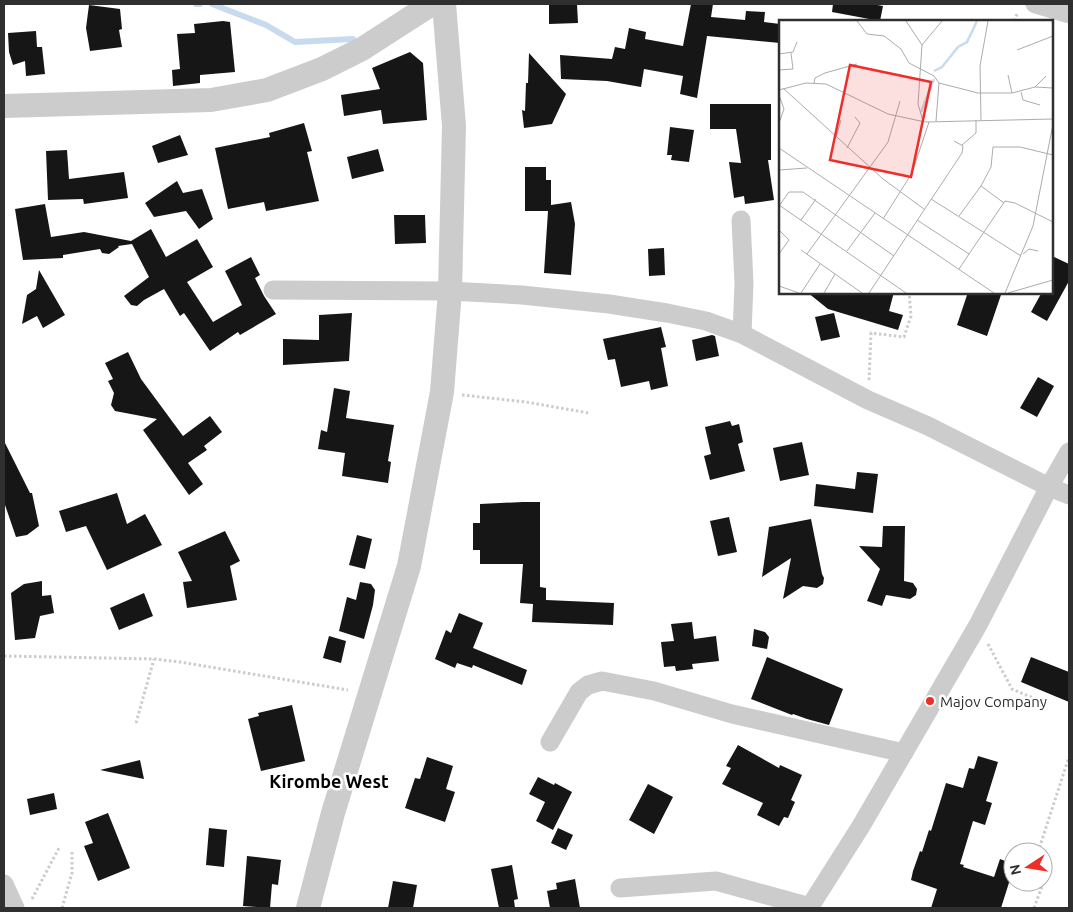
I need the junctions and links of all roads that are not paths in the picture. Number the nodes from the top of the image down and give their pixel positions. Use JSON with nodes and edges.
{"nodes":[{"id":1,"x":432,"y":4,"type":"edge"},
{"id":2,"x":444,"y":4,"type":"edge"},
{"id":3,"x":1035,"y":4,"type":"edge"},
{"id":4,"x":1069,"y":14,"type":"edge"},
{"id":5,"x":4,"y":106,"type":"edge"},
{"id":6,"x":741,"y":220,"type":"dead end"},
{"id":7,"x":272,"y":290,"type":"dead end"},
{"id":8,"x":450,"y":291,"type":"junction"},
{"id":9,"x":742,"y":334,"type":"junction"},
{"id":10,"x":1069,"y":452,"type":"edge"},
{"id":11,"x":1049,"y":486,"type":"junction"},
{"id":12,"x":1069,"y":495,"type":"edge"},
{"id":13,"x":550,"y":742,"type":"dead end"},
{"id":14,"x":904,"y":753,"type":"junction"},
{"id":15,"x":4,"y":884,"type":"edge"},
{"id":16,"x":620,"y":888,"type":"dead end"},
{"id":17,"x":23,"y":904,"type":"edge"},
{"id":18,"x":809,"y":907,"type":"edge"},
{"id":19,"x":308,"y":908,"type":"edge"}],
"edges":[{"from":1,"to":5,"type":"street"},
{"from":2,"to":8,"type":"street"},
{"from":3,"to":4,"type":"street"},
{"from":6,"to":9,"type":"street"},
{"from":7,"to":8,"type":"street"},
{"from":8,"to":9,"type":"street"},
{"from":8,"to":19,"type":"street"},
{"from":9,"to":11,"type":"street"},
{"from":10,"to":11,"type":"street"},
{"from":11,"to":12,"type":"street"},
{"from":11,"to":14,"type":"street"},
{"from":13,"to":14,"type":"street"},
{"from":14,"to":18,"type":"street"},
{"from":15,"to":17,"type":"street"},
{"from":16,"to":18,"type":"street"}]}
